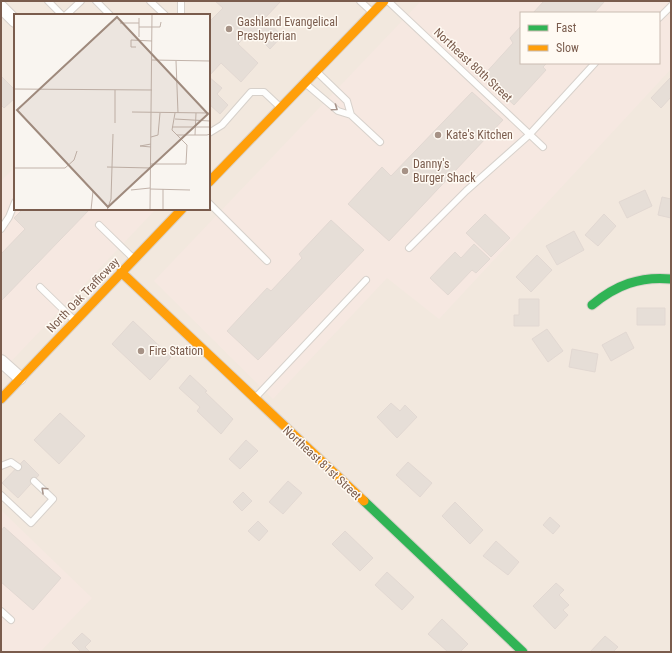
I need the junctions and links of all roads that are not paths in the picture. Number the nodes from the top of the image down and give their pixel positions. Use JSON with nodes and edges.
{"nodes":[{"id":1,"x":48,"y":1,"type":"edge"},
{"id":2,"x":81,"y":1,"type":"edge"},
{"id":3,"x":96,"y":1,"type":"edge"},
{"id":4,"x":150,"y":1,"type":"edge"},
{"id":5,"x":181,"y":1,"type":"edge"},
{"id":6,"x":360,"y":1,"type":"edge"},
{"id":7,"x":384,"y":1,"type":"edge"},
{"id":8,"x":388,"y":1,"type":"edge"},
{"id":9,"x":671,"y":6,"type":"edge"},
{"id":10,"x":1,"y":7,"type":"edge"},
{"id":11,"x":373,"y":13,"type":"junction"},
{"id":12,"x":61,"y":14,"type":"edge"},
{"id":13,"x":67,"y":14,"type":"edge"},
{"id":14,"x":109,"y":14,"type":"edge"},
{"id":15,"x":164,"y":14,"type":"edge"},
{"id":16,"x":181,"y":14,"type":"edge"},
{"id":17,"x":660,"y":17,"type":"edge"},
{"id":18,"x":14,"y":20,"type":"edge"},
{"id":19,"x":594,"y":64,"type":"edge"},
{"id":20,"x":316,"y":71,"type":"junction"},
{"id":21,"x":305,"y":83,"type":"junction"},
{"id":22,"x":281,"y":108,"type":"junction"},
{"id":23,"x":351,"y":115,"type":"junction"},
{"id":24,"x":210,"y":132,"type":"edge"},
{"id":25,"x":529,"y":135,"type":"junction"},
{"id":26,"x":380,"y":142,"type":"dead end"},
{"id":27,"x":543,"y":147,"type":"dead end"},
{"id":28,"x":210,"y":181,"type":"edge"},
{"id":29,"x":14,"y":204,"type":"edge"},
{"id":30,"x":210,"y":205,"type":"edge"},
{"id":31,"x":181,"y":210,"type":"edge"},
{"id":32,"x":99,"y":225,"type":"dead end"},
{"id":33,"x":1,"y":229,"type":"edge"},
{"id":34,"x":409,"y":248,"type":"dead end"},
{"id":35,"x":134,"y":259,"type":"junction"},
{"id":36,"x":267,"y":261,"type":"dead end"},
{"id":37,"x":121,"y":272,"type":"junction"},
{"id":38,"x":671,"y":278,"type":"edge"},
{"id":39,"x":366,"y":280,"type":"dead end"},
{"id":40,"x":40,"y":287,"type":"dead end"},
{"id":41,"x":592,"y":306,"type":"dead end"},
{"id":42,"x":75,"y":321,"type":"junction"},
{"id":43,"x":1,"y":360,"type":"edge"},
{"id":44,"x":20,"y":378,"type":"junction"},
{"id":45,"x":1,"y":399,"type":"edge"},
{"id":46,"x":254,"y":399,"type":"junction"},
{"id":47,"x":1,"y":466,"type":"edge"},
{"id":48,"x":18,"y":467,"type":"dead end"},
{"id":49,"x":34,"y":481,"type":"dead end"},
{"id":50,"x":1,"y":495,"type":"edge"},
{"id":51,"x":1,"y":611,"type":"edge"},
{"id":52,"x":11,"y":620,"type":"dead end"},
{"id":53,"x":523,"y":652,"type":"edge"}],
"edges":[{"from":1,"to":12,"type":"lane"},
{"from":2,"to":13,"type":"lane"},
{"from":3,"to":14,"type":"lane"},
{"from":4,"to":15,"type":"lane"},
{"from":5,"to":16,"type":"lane"},
{"from":6,"to":11,"type":"lane"},
{"from":7,"to":11,"type":"street"},
{"from":8,"to":25,"type":"lane","name":"Northeast 80th Street"},
{"from":9,"to":17,"type":"lane"},
{"from":10,"to":18,"type":"street"},
{"from":11,"to":20,"type":"street"},
{"from":19,"to":25,"type":"lane"},
{"from":20,"to":21,"type":"street"},
{"from":20,"to":23,"type":"lane"},
{"from":21,"to":22,"type":"street"},
{"from":21,"to":23,"type":"lane","one_way":true},
{"from":22,"to":24,"type":"lane"},
{"from":22,"to":28,"type":"street"},
{"from":23,"to":26,"type":"lane"},
{"from":25,"to":27,"type":"lane","name":"Northeast 80th Street"},
{"from":25,"to":34,"type":"lane"},
{"from":29,"to":33,"type":"lane"},
{"from":30,"to":36,"type":"lane"},
{"from":31,"to":35,"type":"street","name":"North Oak Trafficway"},
{"from":32,"to":35,"type":"lane"},
{"from":35,"to":37,"type":"street","name":"North Oak Trafficway"},
{"from":37,"to":42,"type":"street","name":"North Oak Trafficway"},
{"from":37,"to":46,"type":"street","name":"Northeast 81st Street"},
{"from":38,"to":41,"type":"street"},
{"from":39,"to":46,"type":"lane"},
{"from":40,"to":42,"type":"lane"},
{"from":42,"to":44,"type":"street","name":"North Oak Trafficway"},
{"from":43,"to":44,"type":"street"},
{"from":44,"to":45,"type":"street","name":"North Oak Trafficway"},
{"from":46,"to":53,"type":"street","name":"Northeast 81st Street"},
{"from":47,"to":48,"type":"lane"},
{"from":50,"to":49,"type":"lane","one_way":true},
{"from":51,"to":52,"type":"lane"}]}
